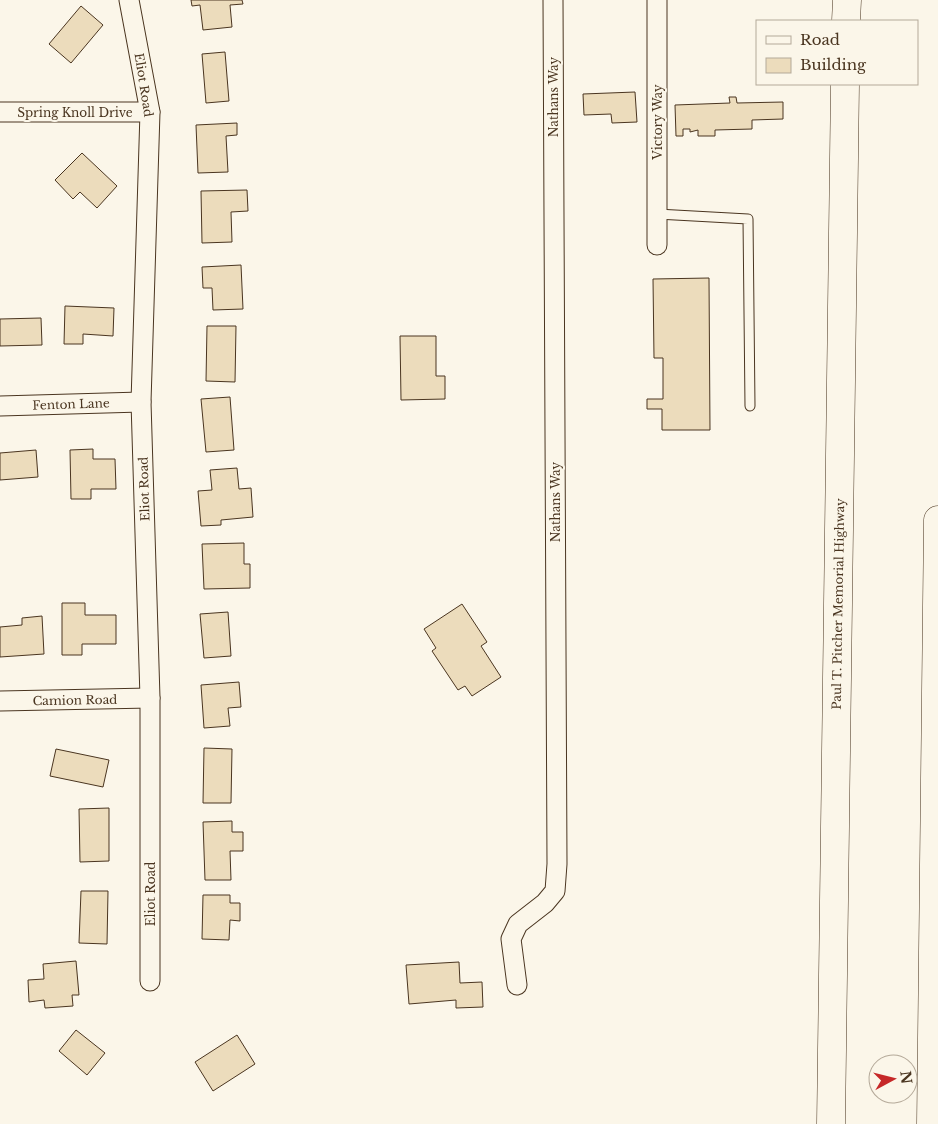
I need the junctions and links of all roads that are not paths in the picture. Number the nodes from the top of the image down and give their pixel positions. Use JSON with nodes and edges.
{"nodes":[{"id":1,"x":129,"y":0,"type":"edge"},
{"id":2,"x":553,"y":0,"type":"edge"},
{"id":3,"x":657,"y":0,"type":"edge"},
{"id":4,"x":847,"y":0,"type":"edge"},
{"id":5,"x":846,"y":20,"type":"edge"},
{"id":6,"x":845,"y":85,"type":"edge"},
{"id":7,"x":0,"y":112,"type":"edge"},
{"id":8,"x":150,"y":112,"type":"junction"},
{"id":9,"x":657,"y":214,"type":"junction"},
{"id":10,"x":657,"y":245,"type":"dead end"},
{"id":11,"x":141,"y":402,"type":"junction"},
{"id":12,"x":0,"y":406,"type":"edge"},
{"id":13,"x":750,"y":406,"type":"dead end"},
{"id":14,"x":938,"y":520,"type":"edge"},
{"id":15,"x":150,"y":698,"type":"junction"},
{"id":16,"x":0,"y":701,"type":"edge"},
{"id":17,"x":150,"y":981,"type":"dead end"},
{"id":18,"x":517,"y":985,"type":"dead end"},
{"id":19,"x":831,"y":1124,"type":"edge"},
{"id":20,"x":931,"y":1124,"type":"edge"}],
"edges":[{"from":1,"to":8,"type":"street","name":"Eliot Road"},
{"from":2,"to":18,"type":"street","name":"Nathans Way"},
{"from":3,"to":9,"type":"street","name":"Victory Way"},
{"from":4,"to":5,"type":"highway"},
{"from":6,"to":19,"type":"highway","name":"Paul T. Pitcher Memorial Highway"},
{"from":7,"to":8,"type":"street","name":"Spring Knoll Drive"},
{"from":8,"to":11,"type":"street","name":"Eliot Road"},
{"from":9,"to":10,"type":"street","name":"Victory Way"},
{"from":9,"to":13,"type":"lane"},
{"from":11,"to":12,"type":"street","name":"Fenton Lane"},
{"from":11,"to":15,"type":"street","name":"Eliot Road"},
{"from":14,"to":20,"type":"highway"},
{"from":15,"to":16,"type":"street","name":"Camion Road"},
{"from":15,"to":17,"type":"street","name":"Eliot Road"}]}
